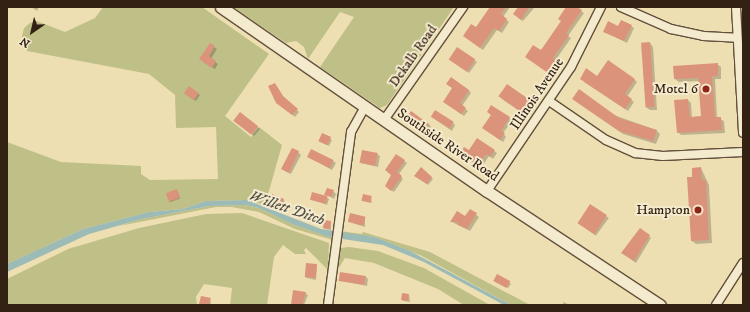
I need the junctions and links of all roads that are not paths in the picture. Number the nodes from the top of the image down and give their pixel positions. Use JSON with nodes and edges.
{"nodes":[{"id":1,"x":220,"y":7,"type":"edge"},
{"id":2,"x":463,"y":7,"type":"edge"},
{"id":3,"x":601,"y":7,"type":"edge"},
{"id":4,"x":621,"y":7,"type":"edge"},
{"id":5,"x":736,"y":7,"type":"edge"},
{"id":6,"x":738,"y":38,"type":"junction"},
{"id":7,"x":549,"y":101,"type":"junction"},
{"id":8,"x":365,"y":107,"type":"junction"},
{"id":9,"x":384,"y":120,"type":"junction"},
{"id":10,"x":743,"y":133,"type":"edge"},
{"id":11,"x":743,"y":152,"type":"edge"},
{"id":12,"x":487,"y":191,"type":"junction"},
{"id":13,"x":743,"y":264,"type":"edge"},
{"id":14,"x":328,"y":305,"type":"edge"},
{"id":15,"x":660,"y":305,"type":"edge"},
{"id":16,"x":716,"y":305,"type":"edge"}],
"edges":[{"from":1,"to":8,"type":"main road","name":"Southside River Road"},
{"from":2,"to":9,"type":"street","name":"Dekalb Road"},
{"from":3,"to":7,"type":"street","name":"Illinois Avenue"},
{"from":4,"to":6,"type":"street"},
{"from":5,"to":6,"type":"street"},
{"from":6,"to":10,"type":"street"},
{"from":7,"to":11,"type":"street"},
{"from":7,"to":12,"type":"street","name":"Illinois Avenue"},
{"from":8,"to":9,"type":"main road","name":"Southside River Road"},
{"from":8,"to":14,"type":"street"},
{"from":9,"to":12,"type":"main road","name":"Southside River Road"},
{"from":12,"to":15,"type":"main road","name":"Southside River Road"},
{"from":13,"to":16,"type":"street"}]}
